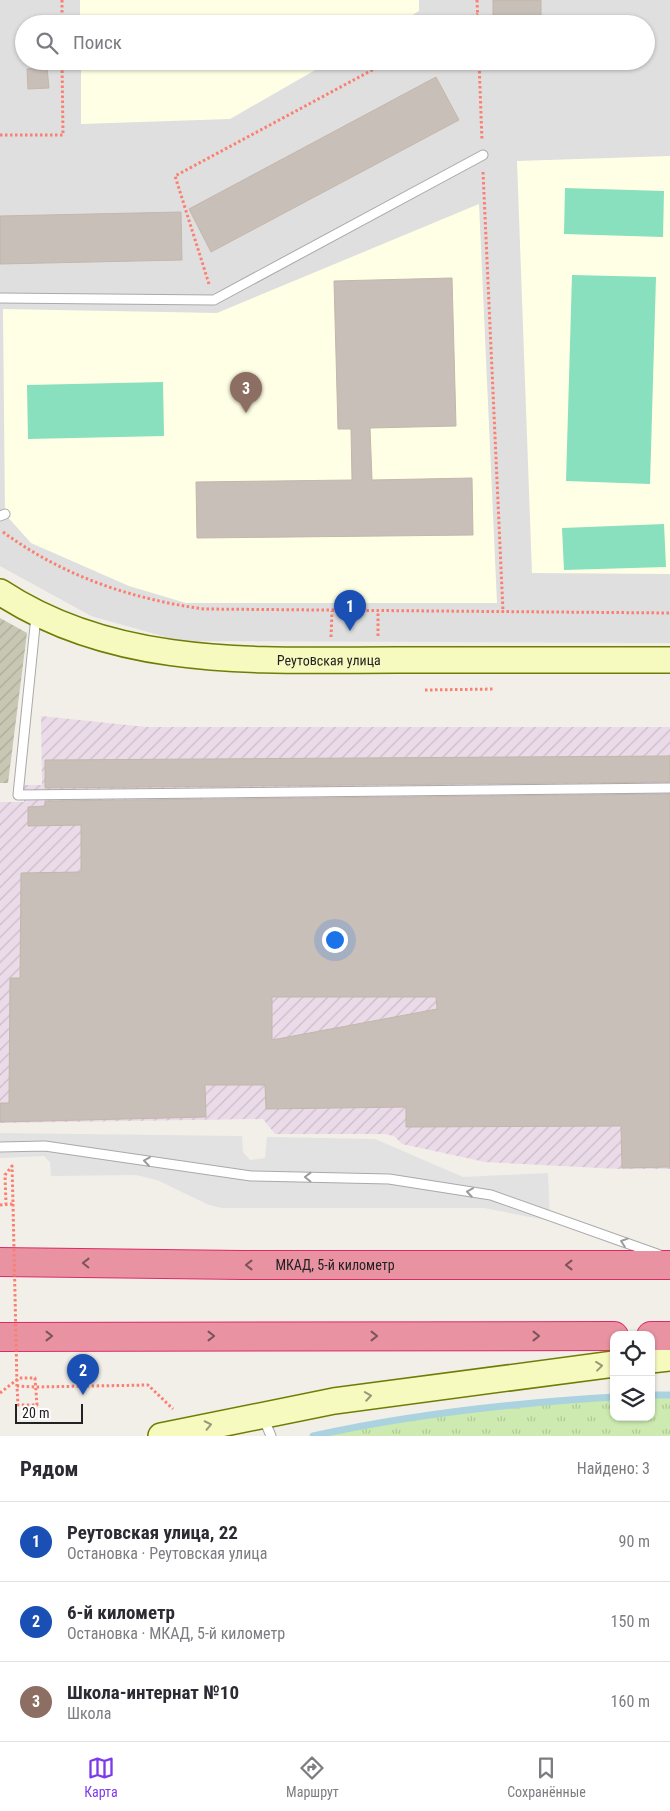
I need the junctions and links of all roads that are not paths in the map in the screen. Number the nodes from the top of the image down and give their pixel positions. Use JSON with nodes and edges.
{"nodes":[{"id":1,"x":483,"y":155,"type":"road end"},
{"id":2,"x":0,"y":298,"type":"edge"},
{"id":3,"x":0,"y":592,"type":"edge"},
{"id":4,"x":37,"y":613,"type":"junction"},
{"id":5,"x":670,"y":660,"type":"edge"},
{"id":6,"x":670,"y":788,"type":"edge"},
{"id":7,"x":0,"y":1147,"type":"edge"},
{"id":8,"x":670,"y":1258,"type":"edge"},
{"id":9,"x":0,"y":1262,"type":"edge"},
{"id":10,"x":670,"y":1265,"type":"edge"},
{"id":11,"x":0,"y":1336,"type":"edge"},
{"id":12,"x":610,"y":1336,"type":"edge"},
{"id":13,"x":655,"y":1336,"type":"edge"},
{"id":14,"x":670,"y":1336,"type":"edge"},
{"id":15,"x":670,"y":1358,"type":"edge"},
{"id":16,"x":655,"y":1360,"type":"edge"},
{"id":17,"x":610,"y":1365,"type":"edge"},
{"id":18,"x":266,"y":1425,"type":"edge"},
{"id":19,"x":161,"y":1436,"type":"edge"}],
"edges":[{"from":1,"to":2,"type":"lane"},
{"from":3,"to":4,"type":"street","name":"Реутовская улица"},
{"from":4,"to":5,"type":"street","name":"Реутовская улица"},
{"from":4,"to":6,"type":"lane"},
{"from":8,"to":7,"type":"lane","one_way":true},
{"from":10,"to":9,"type":"highway","name":"МКАД, 5-й километр","one_way":true},
{"from":11,"to":12,"type":"highway","one_way":true},
{"from":13,"to":14,"type":"highway"},
{"from":15,"to":16,"type":"street"},
{"from":18,"to":17,"type":"street","one_way":true},
{"from":19,"to":18,"type":"street","one_way":true}]}
